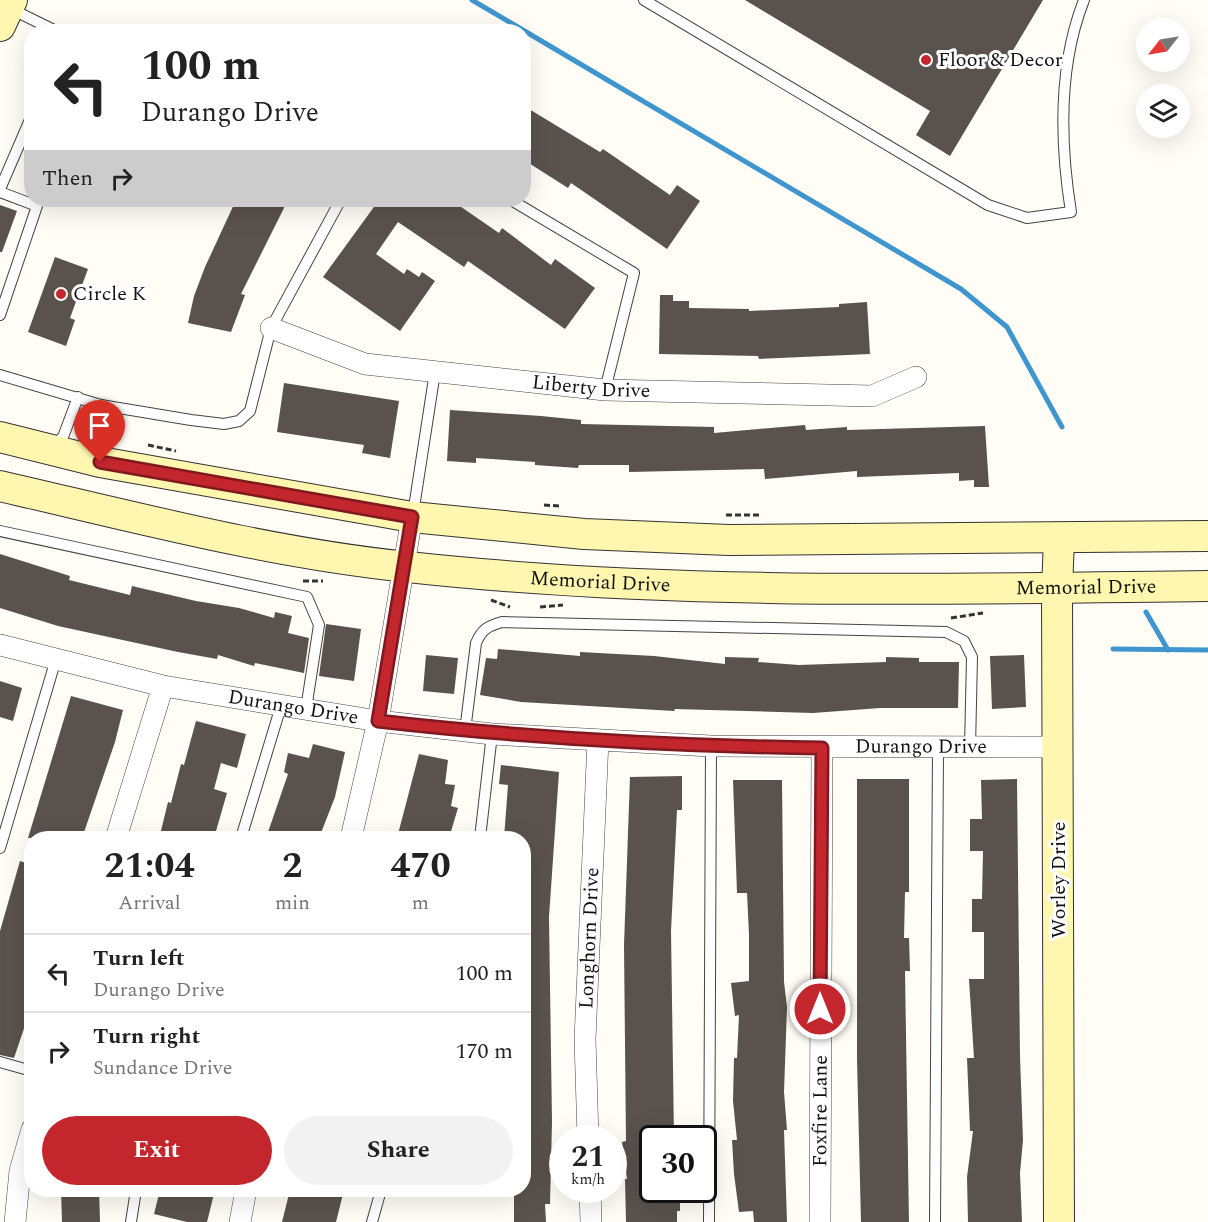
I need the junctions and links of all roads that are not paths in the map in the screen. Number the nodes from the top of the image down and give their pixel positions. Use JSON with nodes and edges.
{"nodes":[{"id":1,"x":644,"y":0,"type":"edge"},
{"id":2,"x":1084,"y":0,"type":"edge"},
{"id":3,"x":5,"y":9,"type":"edge"},
{"id":4,"x":40,"y":24,"type":"edge"},
{"id":5,"x":24,"y":134,"type":"edge"},
{"id":6,"x":0,"y":191,"type":"edge"},
{"id":7,"x":24,"y":200,"type":"edge"},
{"id":8,"x":38,"y":207,"type":"edge"},
{"id":9,"x":336,"y":207,"type":"edge"},
{"id":10,"x":523,"y":207,"type":"edge"},
{"id":11,"x":0,"y":315,"type":"edge"},
{"id":12,"x":272,"y":328,"type":"junction"},
{"id":13,"x":435,"y":372,"type":"junction"},
{"id":14,"x":0,"y":375,"type":"edge"},
{"id":15,"x":916,"y":377,"type":"dead end"},
{"id":16,"x":605,"y":390,"type":"junction"},
{"id":17,"x":78,"y":397,"type":"junction"},
{"id":18,"x":101,"y":405,"type":"junction"},
{"id":19,"x":0,"y":437,"type":"edge"},
{"id":20,"x":49,"y":450,"type":"junction"},
{"id":21,"x":100,"y":462,"type":"junction"},
{"id":22,"x":0,"y":486,"type":"edge"},
{"id":23,"x":412,"y":517,"type":"junction"},
{"id":24,"x":0,"y":531,"type":"edge"},
{"id":25,"x":1208,"y":536,"type":"edge"},
{"id":26,"x":1059,"y":539,"type":"junction"},
{"id":27,"x":405,"y":567,"type":"junction"},
{"id":28,"x":1208,"y":586,"type":"edge"},
{"id":29,"x":1057,"y":589,"type":"junction"},
{"id":30,"x":0,"y":645,"type":"edge"},
{"id":31,"x":56,"y":659,"type":"junction"},
{"id":32,"x":163,"y":686,"type":"junction"},
{"id":33,"x":281,"y":705,"type":"junction"},
{"id":34,"x":306,"y":709,"type":"junction"},
{"id":35,"x":378,"y":721,"type":"junction"},
{"id":36,"x":465,"y":731,"type":"junction"},
{"id":37,"x":492,"y":734,"type":"junction"},
{"id":38,"x":598,"y":740,"type":"junction"},
{"id":39,"x":711,"y":746,"type":"junction"},
{"id":40,"x":1058,"y":747,"type":"junction"},
{"id":41,"x":822,"y":748,"type":"junction"},
{"id":42,"x":938,"y":748,"type":"junction"},
{"id":43,"x":970,"y":748,"type":"junction"},
{"id":44,"x":118,"y":831,"type":"edge"},
{"id":45,"x":243,"y":831,"type":"edge"},
{"id":46,"x":353,"y":831,"type":"edge"},
{"id":47,"x":481,"y":831,"type":"edge"},
{"id":48,"x":0,"y":848,"type":"edge"},
{"id":49,"x":0,"y":1062,"type":"edge"},
{"id":50,"x":24,"y":1069,"type":"edge"},
{"id":51,"x":588,"y":1125,"type":"edge"},
{"id":52,"x":24,"y":1157,"type":"edge"},
{"id":53,"x":135,"y":1197,"type":"edge"},
{"id":54,"x":245,"y":1197,"type":"edge"},
{"id":55,"x":379,"y":1197,"type":"edge"},
{"id":56,"x":590,"y":1203,"type":"edge"},
{"id":57,"x":15,"y":1222,"type":"edge"},
{"id":58,"x":131,"y":1222,"type":"edge"},
{"id":59,"x":240,"y":1222,"type":"edge"},
{"id":60,"x":372,"y":1222,"type":"edge"},
{"id":61,"x":591,"y":1222,"type":"edge"},
{"id":62,"x":709,"y":1222,"type":"edge"},
{"id":63,"x":820,"y":1222,"type":"edge"},
{"id":64,"x":935,"y":1222,"type":"edge"},
{"id":65,"x":1059,"y":1222,"type":"edge"}],
"edges":[{"from":1,"to":2,"type":"lane"},
{"from":3,"to":4,"type":"lane"},
{"from":5,"to":6,"type":"lane"},
{"from":6,"to":7,"type":"lane"},
{"from":8,"to":11,"type":"lane"},
{"from":9,"to":12,"type":"lane"},
{"from":10,"to":16,"type":"lane"},
{"from":12,"to":13,"type":"street","name":"Liberty Drive"},
{"from":12,"to":18,"type":"lane"},
{"from":13,"to":16,"type":"street","name":"Liberty Drive"},
{"from":13,"to":23,"type":"lane"},
{"from":14,"to":17,"type":"lane"},
{"from":15,"to":16,"type":"street","name":"Liberty Drive"},
{"from":17,"to":18,"type":"lane"},
{"from":17,"to":20,"type":"lane"},
{"from":18,"to":21,"type":"lane"},
{"from":19,"to":20,"type":"street"},
{"from":20,"to":21,"type":"street"},
{"from":21,"to":23,"type":"street"},
{"from":22,"to":27,"type":"street","name":"Memorial Drive"},
{"from":23,"to":26,"type":"street"},
{"from":23,"to":27,"type":"street"},
{"from":24,"to":34,"type":"lane"},
{"from":25,"to":26,"type":"street"},
{"from":26,"to":29,"type":"street","name":"Worley Drive"},
{"from":27,"to":29,"type":"street","name":"Memorial Drive"},
{"from":27,"to":35,"type":"street"},
{"from":28,"to":29,"type":"street","name":"Memorial Drive"},
{"from":29,"to":40,"type":"street","name":"Worley Drive"},
{"from":30,"to":31,"type":"street","name":"Durango Drive"},
{"from":31,"to":32,"type":"street","name":"Durango Drive"},
{"from":31,"to":48,"type":"lane"},
{"from":32,"to":33,"type":"street","name":"Durango Drive"},
{"from":32,"to":44,"type":"street"},
{"from":33,"to":34,"type":"street","name":"Durango Drive"},
{"from":33,"to":45,"type":"lane"},
{"from":34,"to":35,"type":"street","name":"Durango Drive"},
{"from":35,"to":36,"type":"street","name":"Durango Drive"},
{"from":35,"to":46,"type":"street"},
{"from":36,"to":37,"type":"street","name":"Durango Drive"},
{"from":36,"to":43,"type":"lane"},
{"from":37,"to":38,"type":"street","name":"Durango Drive"},
{"from":37,"to":47,"type":"lane"},
{"from":38,"to":39,"type":"street","name":"Durango Drive"},
{"from":38,"to":51,"type":"street","name":"Longhorn Drive"},
{"from":39,"to":41,"type":"street","name":"Durango Drive"},
{"from":39,"to":62,"type":"lane"},
{"from":40,"to":43,"type":"street","name":"Durango Drive"},
{"from":40,"to":65,"type":"street","name":"Worley Drive"},
{"from":41,"to":42,"type":"street","name":"Durango Drive"},
{"from":41,"to":63,"type":"street","name":"Foxfire Lane"},
{"from":42,"to":43,"type":"street","name":"Durango Drive"},
{"from":42,"to":64,"type":"lane"},
{"from":49,"to":50,"type":"lane"},
{"from":52,"to":57,"type":"street"},
{"from":53,"to":58,"type":"lane"},
{"from":54,"to":59,"type":"street"},
{"from":55,"to":60,"type":"lane"},
{"from":56,"to":61,"type":"street"}]}
